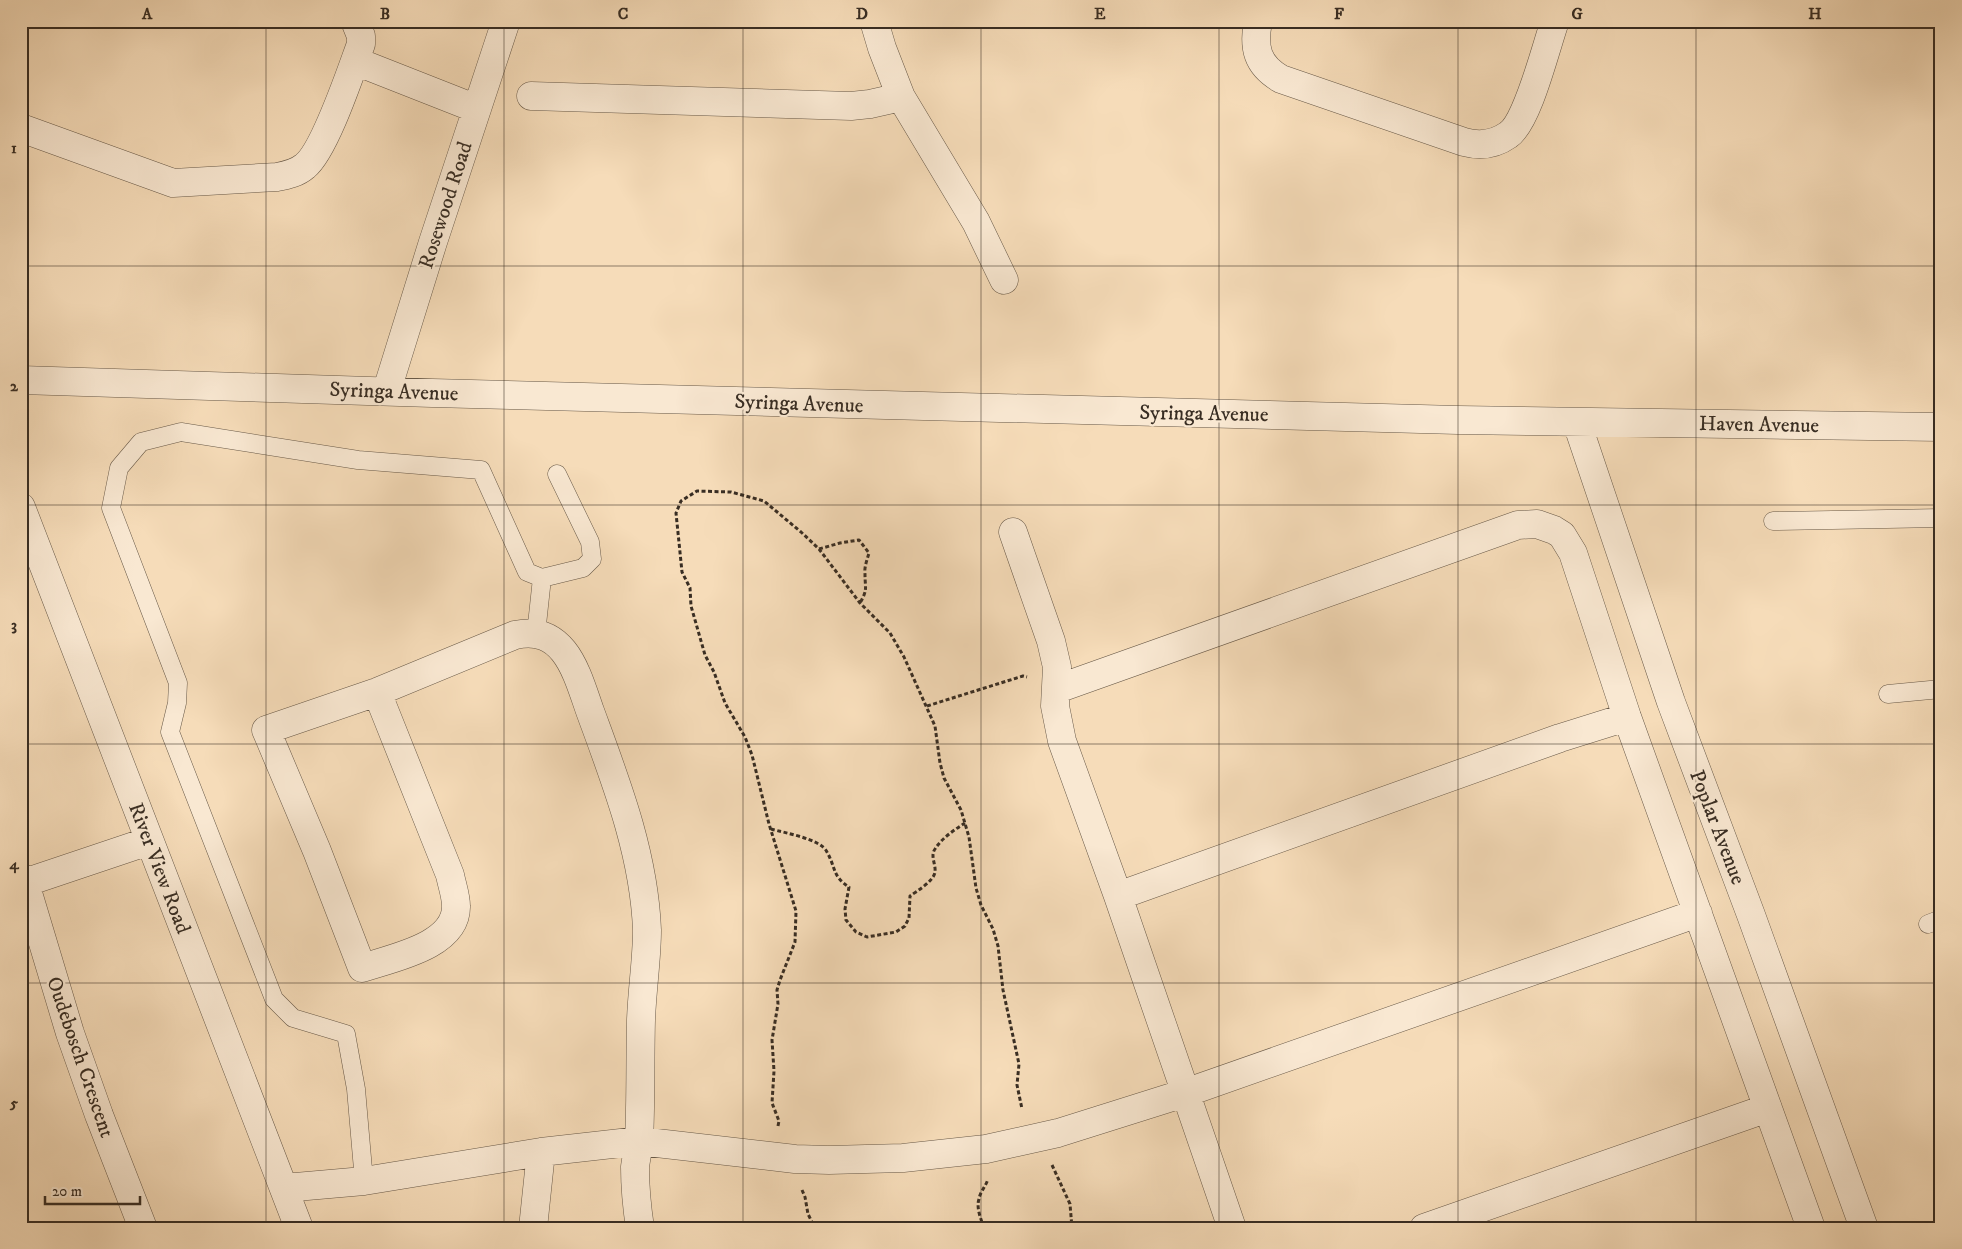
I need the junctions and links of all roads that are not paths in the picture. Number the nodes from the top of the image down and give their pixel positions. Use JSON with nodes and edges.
{"nodes":[{"id":1,"x":355,"y":21,"type":"edge"},
{"id":2,"x":506,"y":21,"type":"edge"},
{"id":3,"x":874,"y":21,"type":"edge"},
{"id":4,"x":1258,"y":21,"type":"edge"},
{"id":5,"x":1555,"y":21,"type":"edge"},
{"id":6,"x":355,"y":61,"type":"junction"},
{"id":7,"x":531,"y":96,"type":"dead end"},
{"id":8,"x":901,"y":97,"type":"junction"},
{"id":9,"x":477,"y":109,"type":"junction"},
{"id":10,"x":21,"y":128,"type":"edge"},
{"id":11,"x":1004,"y":280,"type":"dead end"},
{"id":12,"x":21,"y":380,"type":"edge"},
{"id":13,"x":387,"y":390,"type":"junction"},
{"id":14,"x":1577,"y":423,"type":"junction"},
{"id":15,"x":1941,"y":427,"type":"edge"},
{"id":16,"x":558,"y":474,"type":"dead end"},
{"id":17,"x":21,"y":507,"type":"edge"},
{"id":18,"x":1941,"y":518,"type":"edge"},
{"id":19,"x":1773,"y":521,"type":"dead end"},
{"id":20,"x":1013,"y":532,"type":"dead end"},
{"id":21,"x":542,"y":578,"type":"junction"},
{"id":22,"x":536,"y":634,"type":"junction"},
{"id":23,"x":1057,"y":689,"type":"junction"},
{"id":24,"x":1941,"y":689,"type":"edge"},
{"id":25,"x":377,"y":692,"type":"junction"},
{"id":26,"x":1888,"y":694,"type":"dead end"},
{"id":27,"x":1627,"y":717,"type":"junction"},
{"id":28,"x":149,"y":841,"type":"junction"},
{"id":29,"x":22,"y":881,"type":"edge"},
{"id":30,"x":1118,"y":896,"type":"junction"},
{"id":31,"x":1698,"y":913,"type":"junction"},
{"id":32,"x":1186,"y":1093,"type":"junction"},
{"id":33,"x":1768,"y":1108,"type":"junction"},
{"id":34,"x":638,"y":1141,"type":"junction"},
{"id":35,"x":541,"y":1152,"type":"junction"},
{"id":36,"x":364,"y":1181,"type":"junction"},
{"id":37,"x":284,"y":1188,"type":"junction"},
{"id":38,"x":143,"y":1228,"type":"edge"},
{"id":39,"x":299,"y":1228,"type":"edge"},
{"id":40,"x":533,"y":1228,"type":"edge"},
{"id":41,"x":640,"y":1228,"type":"edge"},
{"id":42,"x":1232,"y":1228,"type":"edge"},
{"id":43,"x":1424,"y":1228,"type":"edge"},
{"id":44,"x":1811,"y":1228,"type":"edge"},
{"id":45,"x":1864,"y":1228,"type":"edge"}],
"edges":[{"from":1,"to":6,"type":"street"},
{"from":2,"to":9,"type":"street","name":"Rosewood Road"},
{"from":3,"to":8,"type":"street"},
{"from":4,"to":5,"type":"street"},
{"from":6,"to":9,"type":"street"},
{"from":6,"to":10,"type":"street"},
{"from":7,"to":8,"type":"street"},
{"from":8,"to":11,"type":"street"},
{"from":9,"to":13,"type":"street","name":"Rosewood Road"},
{"from":12,"to":13,"type":"street","name":"Syringa Avenue"},
{"from":13,"to":14,"type":"street","name":"Syringa Avenue"},
{"from":14,"to":15,"type":"street","name":"Haven Avenue"},
{"from":14,"to":45,"type":"street","name":"Poplar Avenue"},
{"from":16,"to":21,"type":"lane"},
{"from":17,"to":28,"type":"street","name":"River View Road"},
{"from":18,"to":19,"type":"lane"},
{"from":20,"to":23,"type":"street"},
{"from":21,"to":22,"type":"lane"},
{"from":21,"to":36,"type":"lane"},
{"from":22,"to":25,"type":"street"},
{"from":22,"to":34,"type":"street"},
{"from":23,"to":27,"type":"street"},
{"from":23,"to":30,"type":"street"},
{"from":24,"to":26,"type":"lane"},
{"from":25,"to":25,"type":"street"},
{"from":27,"to":30,"type":"street"},
{"from":27,"to":31,"type":"street"},
{"from":28,"to":29,"type":"street","name":"Oudebosch Crescent"},
{"from":28,"to":37,"type":"street","name":"River View Road"},
{"from":29,"to":38,"type":"street","name":"Oudebosch Crescent"},
{"from":30,"to":32,"type":"street"},
{"from":31,"to":32,"type":"street"},
{"from":31,"to":33,"type":"street"},
{"from":32,"to":34,"type":"street"},
{"from":32,"to":42,"type":"street"},
{"from":33,"to":43,"type":"street"},
{"from":33,"to":44,"type":"street"},
{"from":34,"to":35,"type":"street"},
{"from":34,"to":41,"type":"street"},
{"from":35,"to":36,"type":"street"},
{"from":35,"to":40,"type":"street"},
{"from":36,"to":37,"type":"street"},
{"from":37,"to":39,"type":"street","name":"River View Road"}]}
